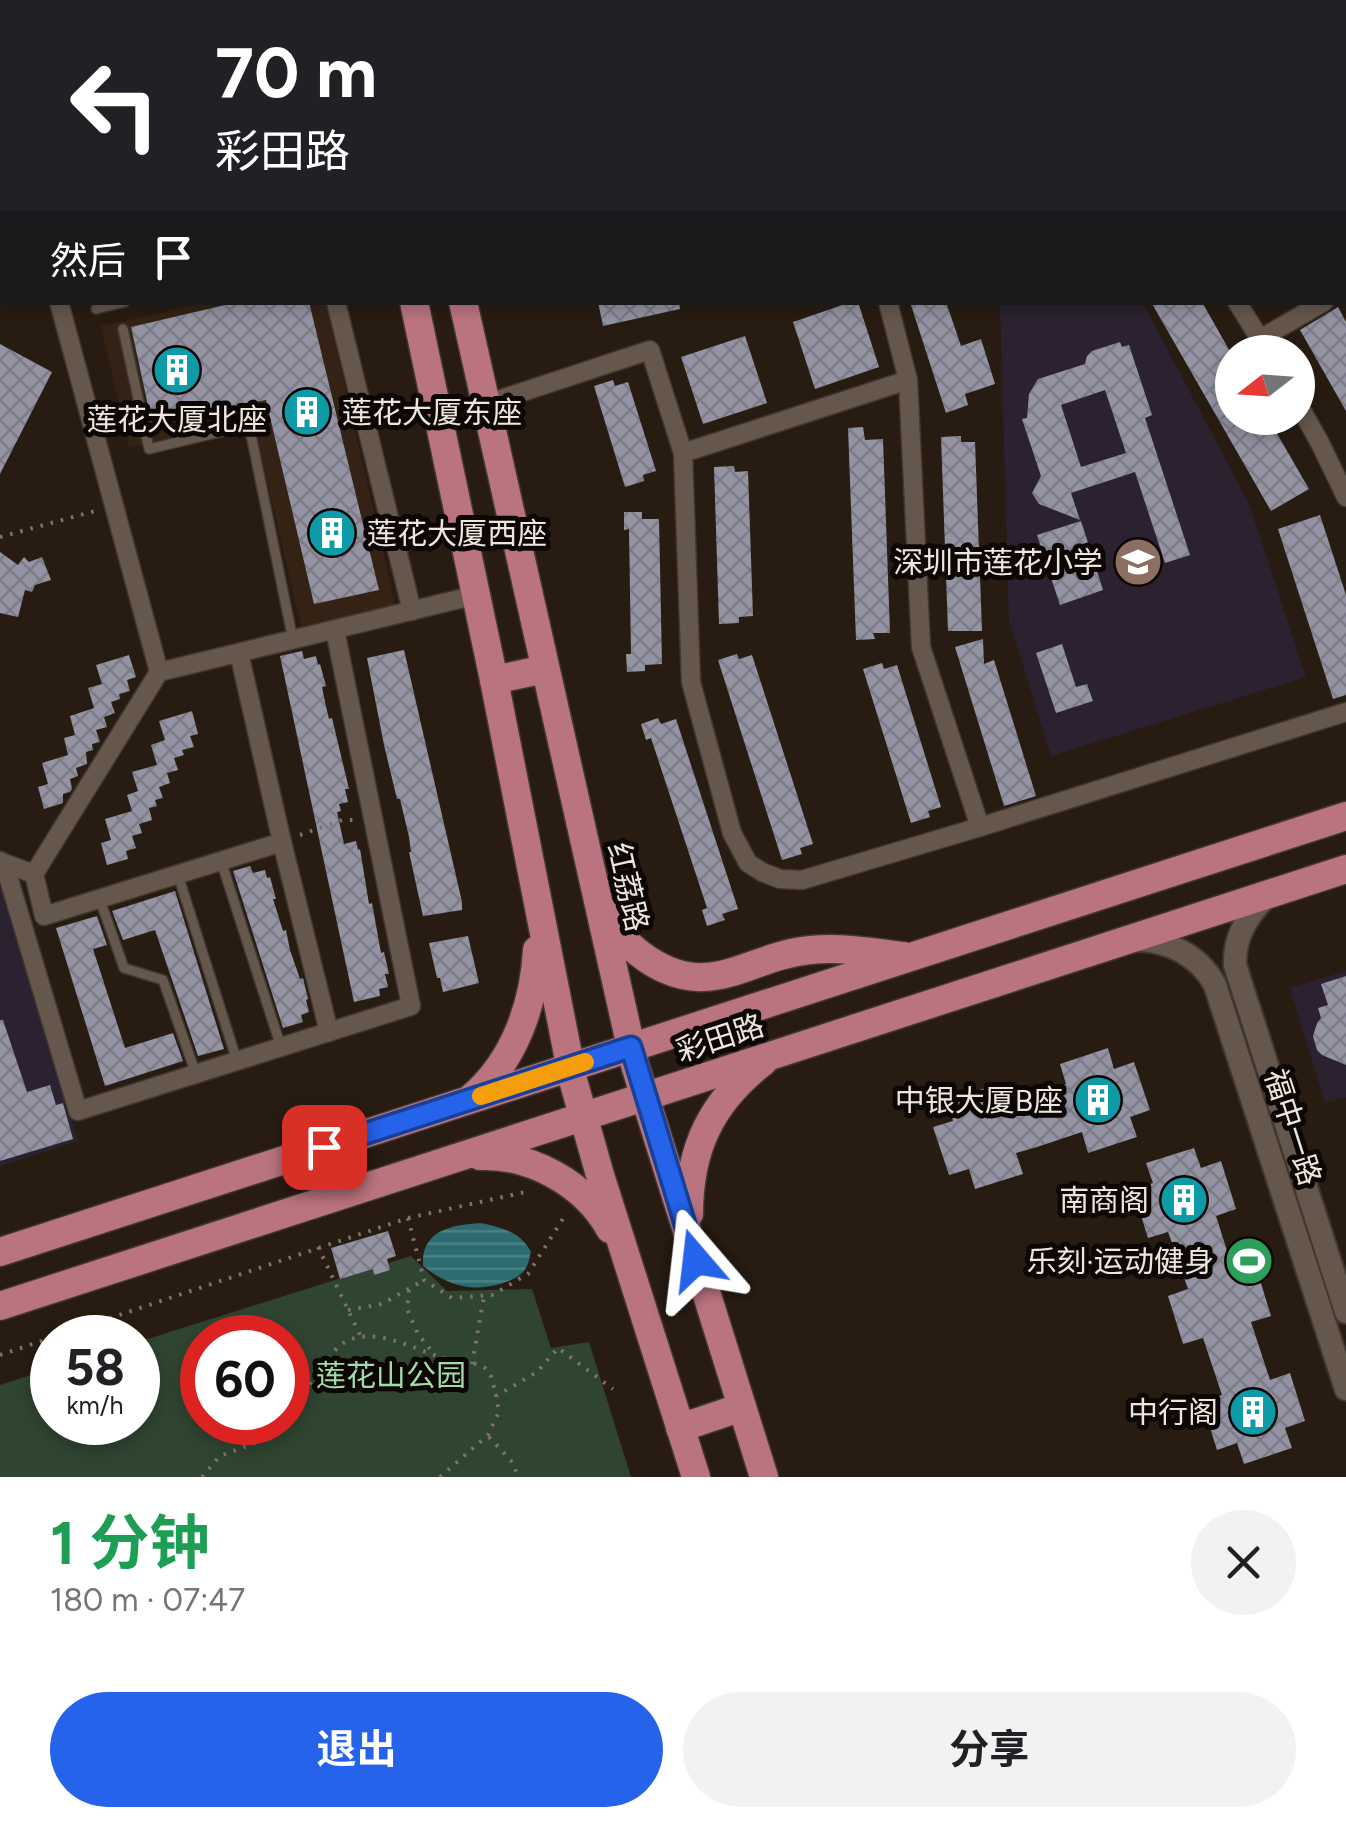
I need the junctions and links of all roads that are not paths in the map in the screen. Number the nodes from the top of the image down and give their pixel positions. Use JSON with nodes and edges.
{"nodes":[{"id":1,"x":60,"y":305,"type":"edge"},
{"id":2,"x":113,"y":305,"type":"edge"},
{"id":3,"x":337,"y":305,"type":"edge"},
{"id":4,"x":415,"y":305,"type":"edge"},
{"id":5,"x":464,"y":305,"type":"edge"},
{"id":6,"x":889,"y":305,"type":"edge"},
{"id":7,"x":1240,"y":305,"type":"edge"},
{"id":8,"x":1320,"y":305,"type":"edge"},
{"id":9,"x":96,"y":309,"type":"dead end"},
{"id":10,"x":123,"y":329,"type":"dead end"},
{"id":11,"x":1258,"y":335,"type":"edge"},
{"id":12,"x":1279,"y":335,"type":"edge"},
{"id":13,"x":908,"y":380,"type":"junction"},
{"id":14,"x":486,"y":404,"type":"junction"},
{"id":15,"x":1315,"y":434,"type":"edge"},
{"id":16,"x":683,"y":453,"type":"junction"},
{"id":17,"x":1346,"y":497,"type":"edge"},
{"id":18,"x":476,"y":595,"type":"junction"},
{"id":19,"x":412,"y":612,"type":"junction"},
{"id":20,"x":335,"y":630,"type":"junction"},
{"id":21,"x":294,"y":640,"type":"junction"},
{"id":22,"x":240,"y":653,"type":"junction"},
{"id":23,"x":545,"y":669,"type":"junction"},
{"id":24,"x":159,"y":672,"type":"junction"},
{"id":25,"x":494,"y":680,"type":"junction"},
{"id":26,"x":1346,"y":712,"type":"edge"},
{"id":27,"x":1346,"y":816,"type":"edge"},
{"id":28,"x":980,"y":827,"type":"junction"},
{"id":29,"x":282,"y":842,"type":"junction"},
{"id":30,"x":588,"y":860,"type":"junction"},
{"id":31,"x":221,"y":861,"type":"junction"},
{"id":32,"x":2,"y":862,"type":"edge"},
{"id":33,"x":1346,"y":869,"type":"edge"},
{"id":34,"x":34,"y":874,"type":"junction"},
{"id":35,"x":178,"y":875,"type":"junction"},
{"id":36,"x":535,"y":888,"type":"junction"},
{"id":37,"x":1269,"y":894,"type":"junction"},
{"id":38,"x":100,"y":899,"type":"junction"},
{"id":39,"x":1126,"y":940,"type":"junction"},
{"id":40,"x":910,"y":957,"type":"junction"},
{"id":41,"x":1234,"y":1002,"type":"junction"},
{"id":42,"x":329,"y":1032,"type":"junction"},
{"id":43,"x":281,"y":1047,"type":"junction"},
{"id":44,"x":631,"y":1047,"type":"junction"},
{"id":45,"x":772,"y":1056,"type":"junction"},
{"id":46,"x":237,"y":1061,"type":"junction"},
{"id":47,"x":570,"y":1067,"type":"junction"},
{"id":48,"x":196,"y":1074,"type":"junction"},
{"id":49,"x":644,"y":1097,"type":"junction"},
{"id":50,"x":469,"y":1100,"type":"junction"},
{"id":51,"x":583,"y":1117,"type":"junction"},
{"id":52,"x":458,"y":1157,"type":"junction"},
{"id":53,"x":0,"y":1252,"type":"edge"},
{"id":54,"x":626,"y":1258,"type":"junction"},
{"id":55,"x":696,"y":1260,"type":"junction"},
{"id":56,"x":0,"y":1306,"type":"edge"},
{"id":57,"x":1346,"y":1312,"type":"edge"},
{"id":58,"x":1346,"y":1388,"type":"edge"},
{"id":59,"x":742,"y":1407,"type":"junction"},
{"id":60,"x":680,"y":1428,"type":"junction"},
{"id":61,"x":696,"y":1477,"type":"edge"},
{"id":62,"x":764,"y":1477,"type":"edge"}],
"edges":[{"from":1,"to":24,"type":"street"},
{"from":2,"to":9,"type":"lane"},
{"from":3,"to":19,"type":"street"},
{"from":4,"to":18,"type":"main road"},
{"from":5,"to":14,"type":"main road","name":"红荔路"},
{"from":6,"to":13,"type":"street"},
{"from":7,"to":11,"type":"street"},
{"from":8,"to":12,"type":"street"},
{"from":10,"to":21,"type":"lane"},
{"from":13,"to":16,"type":"street"},
{"from":13,"to":28,"type":"street"},
{"from":14,"to":16,"type":"street"},
{"from":14,"to":23,"type":"main road","name":"红荔路"},
{"from":15,"to":17,"type":"street"},
{"from":16,"to":28,"type":"street"},
{"from":18,"to":19,"type":"street"},
{"from":18,"to":25,"type":"main road"},
{"from":19,"to":20,"type":"street"},
{"from":20,"to":21,"type":"street"},
{"from":20,"to":42,"type":"street"},
{"from":21,"to":22,"type":"street"},
{"from":22,"to":24,"type":"street"},
{"from":22,"to":29,"type":"street"},
{"from":23,"to":25,"type":"main road"},
{"from":23,"to":30,"type":"main road","name":"红荔路"},
{"from":24,"to":34,"type":"street"},
{"from":25,"to":36,"type":"main road"},
{"from":26,"to":28,"type":"street"},
{"from":27,"to":40,"type":"main road","name":"彩田路"},
{"from":29,"to":31,"type":"street"},
{"from":29,"to":42,"type":"street"},
{"from":30,"to":40,"type":"main road"},
{"from":30,"to":44,"type":"main road","name":"红荔路"},
{"from":31,"to":35,"type":"street"},
{"from":31,"to":43,"type":"lane"},
{"from":32,"to":34,"type":"street"},
{"from":32,"to":48,"type":"street"},
{"from":33,"to":37,"type":"main road","name":"彩田路"},
{"from":34,"to":38,"type":"street"},
{"from":35,"to":38,"type":"street"},
{"from":35,"to":46,"type":"lane"},
{"from":36,"to":47,"type":"main road"},
{"from":36,"to":50,"type":"main road"},
{"from":37,"to":39,"type":"main road","name":"彩田路"},
{"from":37,"to":41,"type":"street","name":"福中一路"},
{"from":38,"to":48,"type":"lane"},
{"from":39,"to":41,"type":"street","name":"福中一路"},
{"from":39,"to":45,"type":"main road","name":"彩田路"},
{"from":40,"to":44,"type":"main road","name":"彩田路"},
{"from":41,"to":57,"type":"street","name":"福中一路"},
{"from":41,"to":58,"type":"street","name":"福中一路"},
{"from":42,"to":43,"type":"street"},
{"from":43,"to":46,"type":"street"},
{"from":44,"to":47,"type":"main road","name":"彩田路"},
{"from":44,"to":49,"type":"main road","name":"红荔路"},
{"from":45,"to":49,"type":"main road","name":"彩田路"},
{"from":45,"to":55,"type":"main road"},
{"from":46,"to":48,"type":"street"},
{"from":47,"to":50,"type":"main road","name":"彩田路"},
{"from":47,"to":51,"type":"main road"},
{"from":49,"to":51,"type":"main road","name":"彩田路"},
{"from":49,"to":55,"type":"main road","name":"红荔路"},
{"from":50,"to":53,"type":"main road","name":"彩田路"},
{"from":51,"to":52,"type":"main road","name":"彩田路"},
{"from":51,"to":54,"type":"main road"},
{"from":52,"to":54,"type":"main road"},
{"from":52,"to":56,"type":"main road","name":"彩田路"},
{"from":54,"to":60,"type":"main road"},
{"from":55,"to":59,"type":"main road","name":"红荔路"},
{"from":59,"to":60,"type":"main road"},
{"from":59,"to":62,"type":"main road","name":"红荔路"},
{"from":60,"to":61,"type":"main road"}]}
